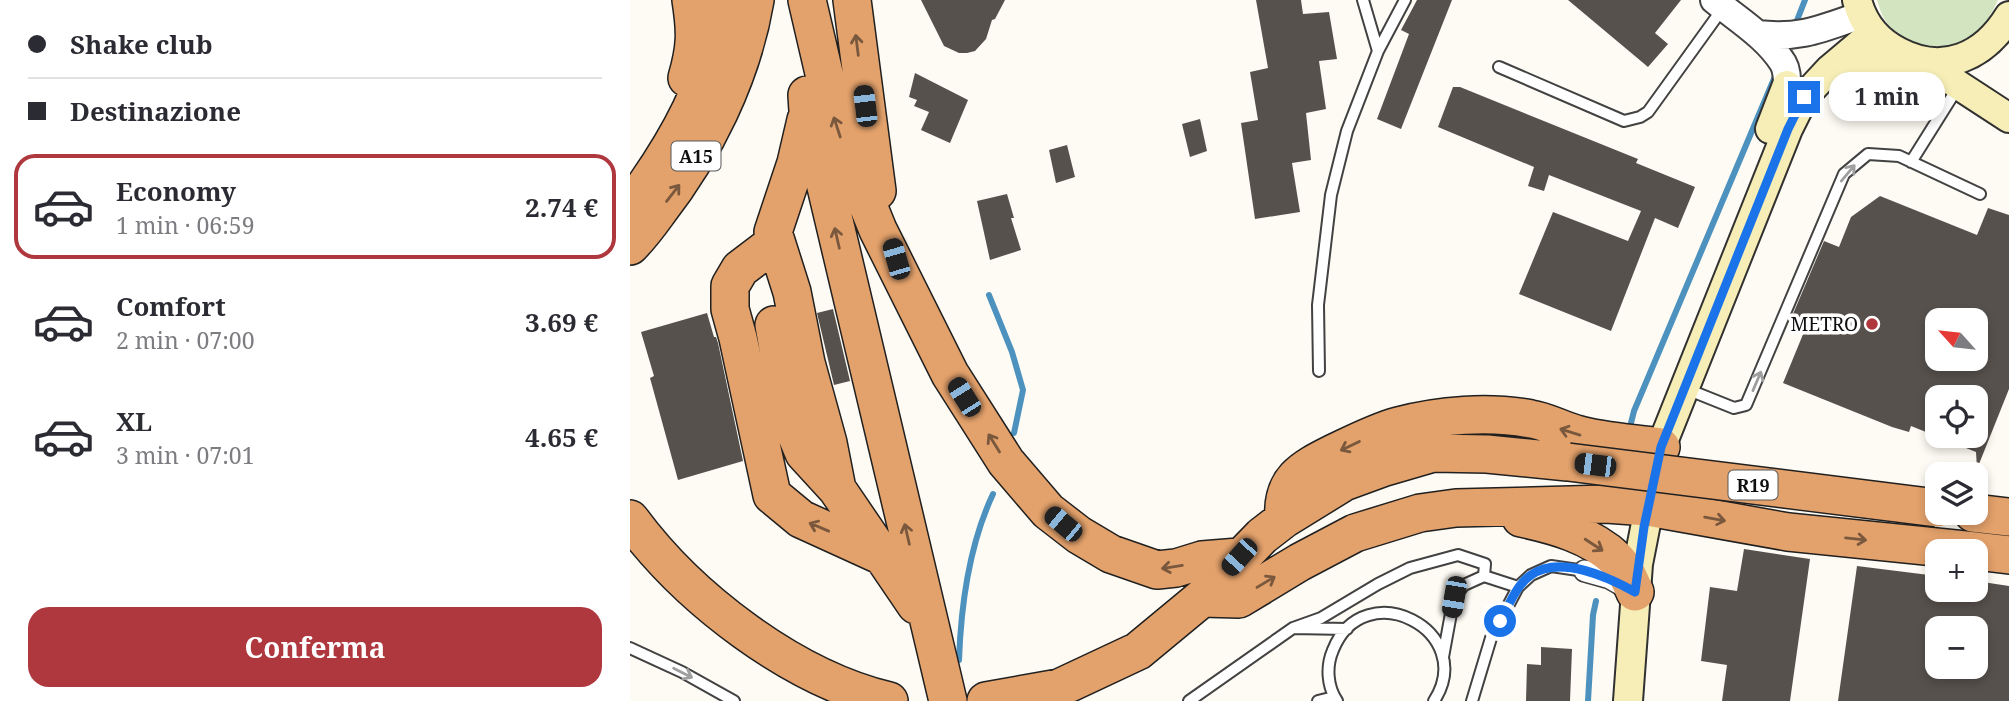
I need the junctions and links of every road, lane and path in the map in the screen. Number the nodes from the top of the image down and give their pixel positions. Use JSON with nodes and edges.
{"nodes":[{"id":1,"x":691,"y":0,"type":"edge"},
{"id":2,"x":726,"y":0,"type":"edge"},
{"id":3,"x":755,"y":0,"type":"edge"},
{"id":4,"x":801,"y":0,"type":"edge"},
{"id":5,"x":807,"y":0,"type":"edge"},
{"id":6,"x":852,"y":0,"type":"edge"},
{"id":7,"x":1363,"y":0,"type":"edge"},
{"id":8,"x":1405,"y":0,"type":"edge"},
{"id":9,"x":1718,"y":4,"type":"edge"},
{"id":10,"x":1863,"y":16,"type":"edge"},
{"id":11,"x":2009,"y":16,"type":"edge"},
{"id":12,"x":1757,"y":34,"type":"junction"},
{"id":13,"x":1378,"y":51,"type":"junction"},
{"id":14,"x":1917,"y":60,"type":"junction"},
{"id":15,"x":1499,"y":67,"type":"dead end"},
{"id":16,"x":1829,"y":70,"type":"junction"},
{"id":17,"x":1787,"y":85,"type":"joint"},
{"id":18,"x":1959,"y":86,"type":"junction"},
{"id":19,"x":808,"y":111,"type":"junction"},
{"id":20,"x":2009,"y":118,"type":"edge"},
{"id":21,"x":1911,"y":162,"type":"junction"},
{"id":22,"x":1980,"y":194,"type":"dead end"},
{"id":23,"x":630,"y":195,"type":"edge"},
{"id":24,"x":630,"y":207,"type":"edge"},
{"id":25,"x":774,"y":230,"type":"junction"},
{"id":26,"x":1742,"y":245,"type":"junction"},
{"id":27,"x":630,"y":246,"type":"edge"},
{"id":28,"x":902,"y":280,"type":"junction"},
{"id":29,"x":1319,"y":371,"type":"dead end"},
{"id":30,"x":1684,"y":388,"type":"junction"},
{"id":31,"x":1661,"y":447,"type":"junction"},
{"id":32,"x":846,"y":504,"type":"junction"},
{"id":33,"x":1648,"y":507,"type":"junction"},
{"id":34,"x":1925,"y":507,"type":"edge"},
{"id":35,"x":1483,"y":508,"type":"junction"},
{"id":36,"x":1988,"y":515,"type":"edge"},
{"id":37,"x":2009,"y":517,"type":"edge"},
{"id":38,"x":630,"y":519,"type":"edge"},
{"id":39,"x":1283,"y":519,"type":"junction"},
{"id":40,"x":630,"y":541,"type":"edge"},
{"id":41,"x":1925,"y":546,"type":"edge"},
{"id":42,"x":1988,"y":553,"type":"edge"},
{"id":43,"x":881,"y":555,"type":"junction"},
{"id":44,"x":2009,"y":555,"type":"edge"},
{"id":45,"x":1239,"y":557,"type":"junction"},
{"id":46,"x":630,"y":562,"type":"edge"},
{"id":47,"x":1585,"y":571,"type":"joint"},
{"id":48,"x":1484,"y":576,"type":"junction"},
{"id":49,"x":682,"y":580,"type":"junction"},
{"id":50,"x":1623,"y":585,"type":"junction"},
{"id":51,"x":1518,"y":587,"type":"junction"},
{"id":52,"x":1189,"y":610,"type":"junction"},
{"id":53,"x":928,"y":623,"type":"junction"},
{"id":54,"x":1293,"y":628,"type":"junction"},
{"id":55,"x":1346,"y":629,"type":"junction"},
{"id":56,"x":630,"y":648,"type":"edge"},
{"id":57,"x":1443,"y":657,"type":"junction"},
{"id":58,"x":944,"y":687,"type":"edge"},
{"id":59,"x":1336,"y":699,"type":"edge"},
{"id":60,"x":734,"y":700,"type":"edge"},
{"id":61,"x":821,"y":701,"type":"edge"},
{"id":62,"x":889,"y":701,"type":"edge"},
{"id":63,"x":986,"y":701,"type":"edge"},
{"id":64,"x":1093,"y":701,"type":"edge"},
{"id":65,"x":1189,"y":701,"type":"edge"},
{"id":66,"x":1318,"y":701,"type":"edge"},
{"id":67,"x":1434,"y":701,"type":"edge"},
{"id":68,"x":1472,"y":701,"type":"edge"},
{"id":69,"x":1628,"y":701,"type":"edge"}],
"edges":[{"from":1,"to":23,"type":"highway"},
{"from":2,"to":24,"type":"highway","name":"A15","number":"A15"},
{"from":27,"to":3,"type":"highway","name":"A15","number":"A15","one_way":true},
{"from":4,"to":19,"type":"highway"},
{"from":28,"to":5,"type":"highway","one_way":true},
{"from":28,"to":6,"type":"highway","one_way":true},
{"from":7,"to":13,"type":"lane"},
{"from":8,"to":13,"type":"lane"},
{"from":9,"to":12,"type":"street"},
{"from":9,"to":15,"type":"lane"},
{"from":10,"to":12,"type":"street"},
{"from":10,"to":14,"type":"main road"},
{"from":10,"to":16,"type":"main road"},
{"from":11,"to":14,"type":"main road"},
{"from":12,"to":17,"type":"street"},
{"from":13,"to":29,"type":"lane"},
{"from":14,"to":16,"type":"main road"},
{"from":14,"to":18,"type":"main road"},
{"from":16,"to":26,"type":"main road"},
{"from":17,"to":26,"type":"main road"},
{"from":18,"to":20,"type":"main road"},
{"from":18,"to":21,"type":"lane"},
{"from":19,"to":25,"type":"highway"},
{"from":53,"to":19,"type":"highway","one_way":true},
{"from":21,"to":22,"type":"lane"},
{"from":30,"to":21,"type":"lane","one_way":true},
{"from":25,"to":32,"type":"highway"},
{"from":25,"to":32,"type":"highway"},
{"from":43,"to":25,"type":"highway","one_way":true},
{"from":26,"to":30,"type":"main road"},
{"from":45,"to":28,"type":"highway","one_way":true},
{"from":30,"to":31,"type":"main road"},
{"from":31,"to":33,"type":"main road"},
{"from":31,"to":39,"type":"highway","one_way":true},
{"from":32,"to":43,"type":"highway"},
{"from":33,"to":35,"type":"highway"},
{"from":33,"to":41,"type":"highway","one_way":true},
{"from":33,"to":50,"type":"main road"},
{"from":34,"to":39,"type":"highway","number":"R19","bridge":true},
{"from":35,"to":50,"type":"highway","one_way":true},
{"from":52,"to":35,"type":"highway","one_way":true},
{"from":36,"to":37,"type":"highway"},
{"from":38,"to":49,"type":"highway"},
{"from":39,"to":45,"type":"highway","number":"R19"},
{"from":40,"to":49,"type":"highway"},
{"from":42,"to":44,"type":"highway"},
{"from":43,"to":53,"type":"highway"},
{"from":45,"to":52,"type":"highway"},
{"from":46,"to":61,"type":"highway"},
{"from":47,"to":50,"type":"street"},
{"from":47,"to":51,"type":"lane"},
{"from":48,"to":51,"type":"lane"},
{"from":48,"to":54,"type":"lane"},
{"from":48,"to":57,"type":"lane"},
{"from":49,"to":62,"type":"highway"},
{"from":50,"to":69,"type":"main road"},
{"from":51,"to":68,"type":"lane"},
{"from":52,"to":63,"type":"highway"},
{"from":52,"to":64,"type":"highway"},
{"from":53,"to":58,"type":"highway"},
{"from":54,"to":55,"type":"lane"},
{"from":54,"to":65,"type":"lane"},
{"from":55,"to":57,"type":"lane"},
{"from":55,"to":59,"type":"lane"},
{"from":56,"to":60,"type":"lane","one_way":true},
{"from":57,"to":67,"type":"lane"},
{"from":59,"to":66,"type":"lane"}]}
